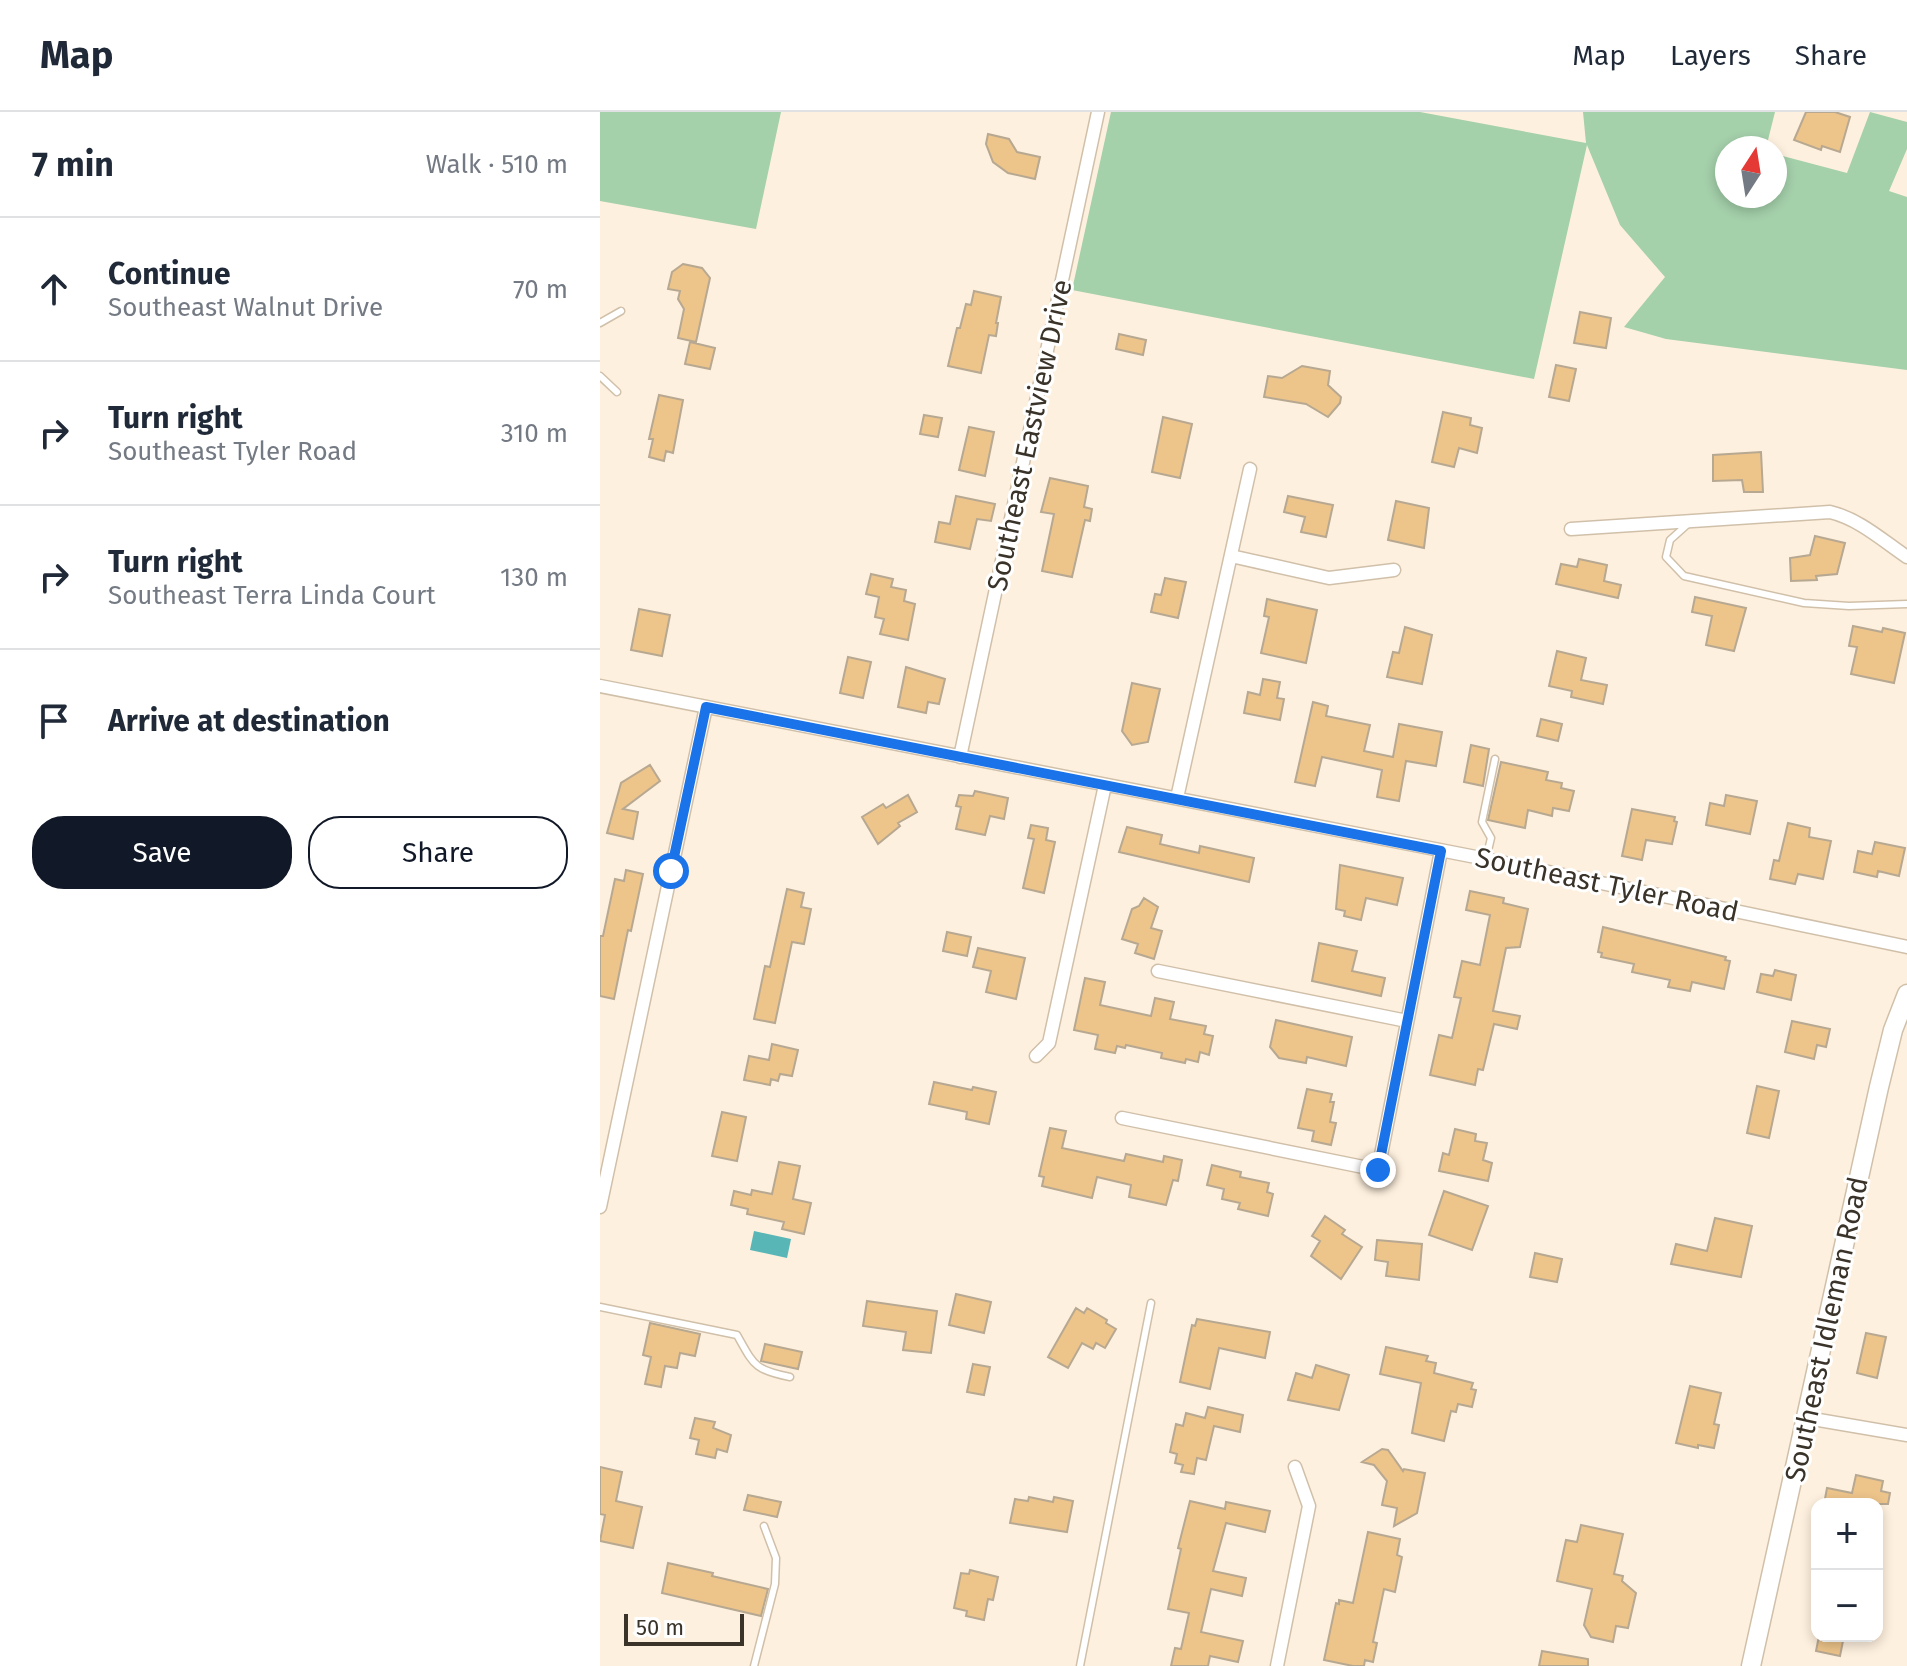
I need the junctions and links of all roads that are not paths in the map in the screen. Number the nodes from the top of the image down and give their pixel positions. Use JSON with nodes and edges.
{"nodes":[{"id":1,"x":1098,"y":112,"type":"edge"},
{"id":2,"x":621,"y":311,"type":"dead end"},
{"id":3,"x":600,"y":323,"type":"edge"},
{"id":4,"x":600,"y":376,"type":"edge"},
{"id":5,"x":617,"y":392,"type":"dead end"},
{"id":6,"x":1250,"y":469,"type":"dead end"},
{"id":7,"x":1691,"y":521,"type":"junction"},
{"id":8,"x":1571,"y":529,"type":"dead end"},
{"id":9,"x":1231,"y":556,"type":"junction"},
{"id":10,"x":1907,"y":557,"type":"edge"},
{"id":11,"x":1394,"y":570,"type":"dead end"},
{"id":12,"x":1907,"y":604,"type":"edge"},
{"id":13,"x":600,"y":686,"type":"edge"},
{"id":14,"x":706,"y":707,"type":"junction"},
{"id":15,"x":960,"y":757,"type":"junction"},
{"id":16,"x":1495,"y":759,"type":"dead end"},
{"id":17,"x":1105,"y":785,"type":"junction"},
{"id":18,"x":1177,"y":798,"type":"junction"},
{"id":19,"x":1441,"y":851,"type":"junction"},
{"id":20,"x":1486,"y":859,"type":"junction"},
{"id":21,"x":1907,"y":947,"type":"edge"},
{"id":22,"x":1158,"y":971,"type":"dead end"},
{"id":23,"x":1907,"y":994,"type":"edge"},
{"id":24,"x":1407,"y":1021,"type":"junction"},
{"id":25,"x":1036,"y":1056,"type":"dead end"},
{"id":26,"x":1122,"y":1118,"type":"dead end"},
{"id":27,"x":600,"y":1207,"type":"edge"},
{"id":28,"x":1151,"y":1303,"type":"dead end"},
{"id":29,"x":600,"y":1307,"type":"edge"},
{"id":30,"x":790,"y":1377,"type":"dead end"},
{"id":31,"x":1807,"y":1418,"type":"junction"},
{"id":32,"x":1907,"y":1435,"type":"edge"},
{"id":33,"x":1295,"y":1467,"type":"dead end"},
{"id":34,"x":764,"y":1526,"type":"dead end"},
{"id":35,"x":754,"y":1666,"type":"edge"},
{"id":36,"x":1080,"y":1666,"type":"edge"},
{"id":37,"x":1277,"y":1666,"type":"edge"},
{"id":38,"x":1751,"y":1666,"type":"edge"}],
"edges":[{"from":1,"to":15,"type":"street","name":"Southeast Eastview Drive"},
{"from":2,"to":3,"type":"lane"},
{"from":4,"to":5,"type":"lane"},
{"from":6,"to":9,"type":"street"},
{"from":7,"to":8,"type":"street"},
{"from":7,"to":10,"type":"street"},
{"from":7,"to":12,"type":"lane"},
{"from":9,"to":11,"type":"street"},
{"from":9,"to":18,"type":"street"},
{"from":13,"to":14,"type":"street","name":"Southeast Tyler Road"},
{"from":14,"to":15,"type":"street","name":"Southeast Tyler Road"},
{"from":14,"to":27,"type":"street"},
{"from":15,"to":17,"type":"street","name":"Southeast Tyler Road"},
{"from":16,"to":20,"type":"lane"},
{"from":17,"to":18,"type":"street","name":"Southeast Tyler Road"},
{"from":17,"to":25,"type":"street"},
{"from":18,"to":19,"type":"street","name":"Southeast Tyler Road"},
{"from":19,"to":20,"type":"street","name":"Southeast Tyler Road"},
{"from":19,"to":24,"type":"street"},
{"from":20,"to":21,"type":"street","name":"Southeast Tyler Road"},
{"from":22,"to":24,"type":"street"},
{"from":23,"to":31,"type":"main road","name":"Southeast Idleman Road"},
{"from":24,"to":26,"type":"street"},
{"from":28,"to":36,"type":"lane"},
{"from":29,"to":30,"type":"lane"},
{"from":31,"to":32,"type":"street"},
{"from":31,"to":38,"type":"main road","name":"Southeast Idleman Road"},
{"from":33,"to":37,"type":"street"},
{"from":34,"to":35,"type":"lane"}]}
